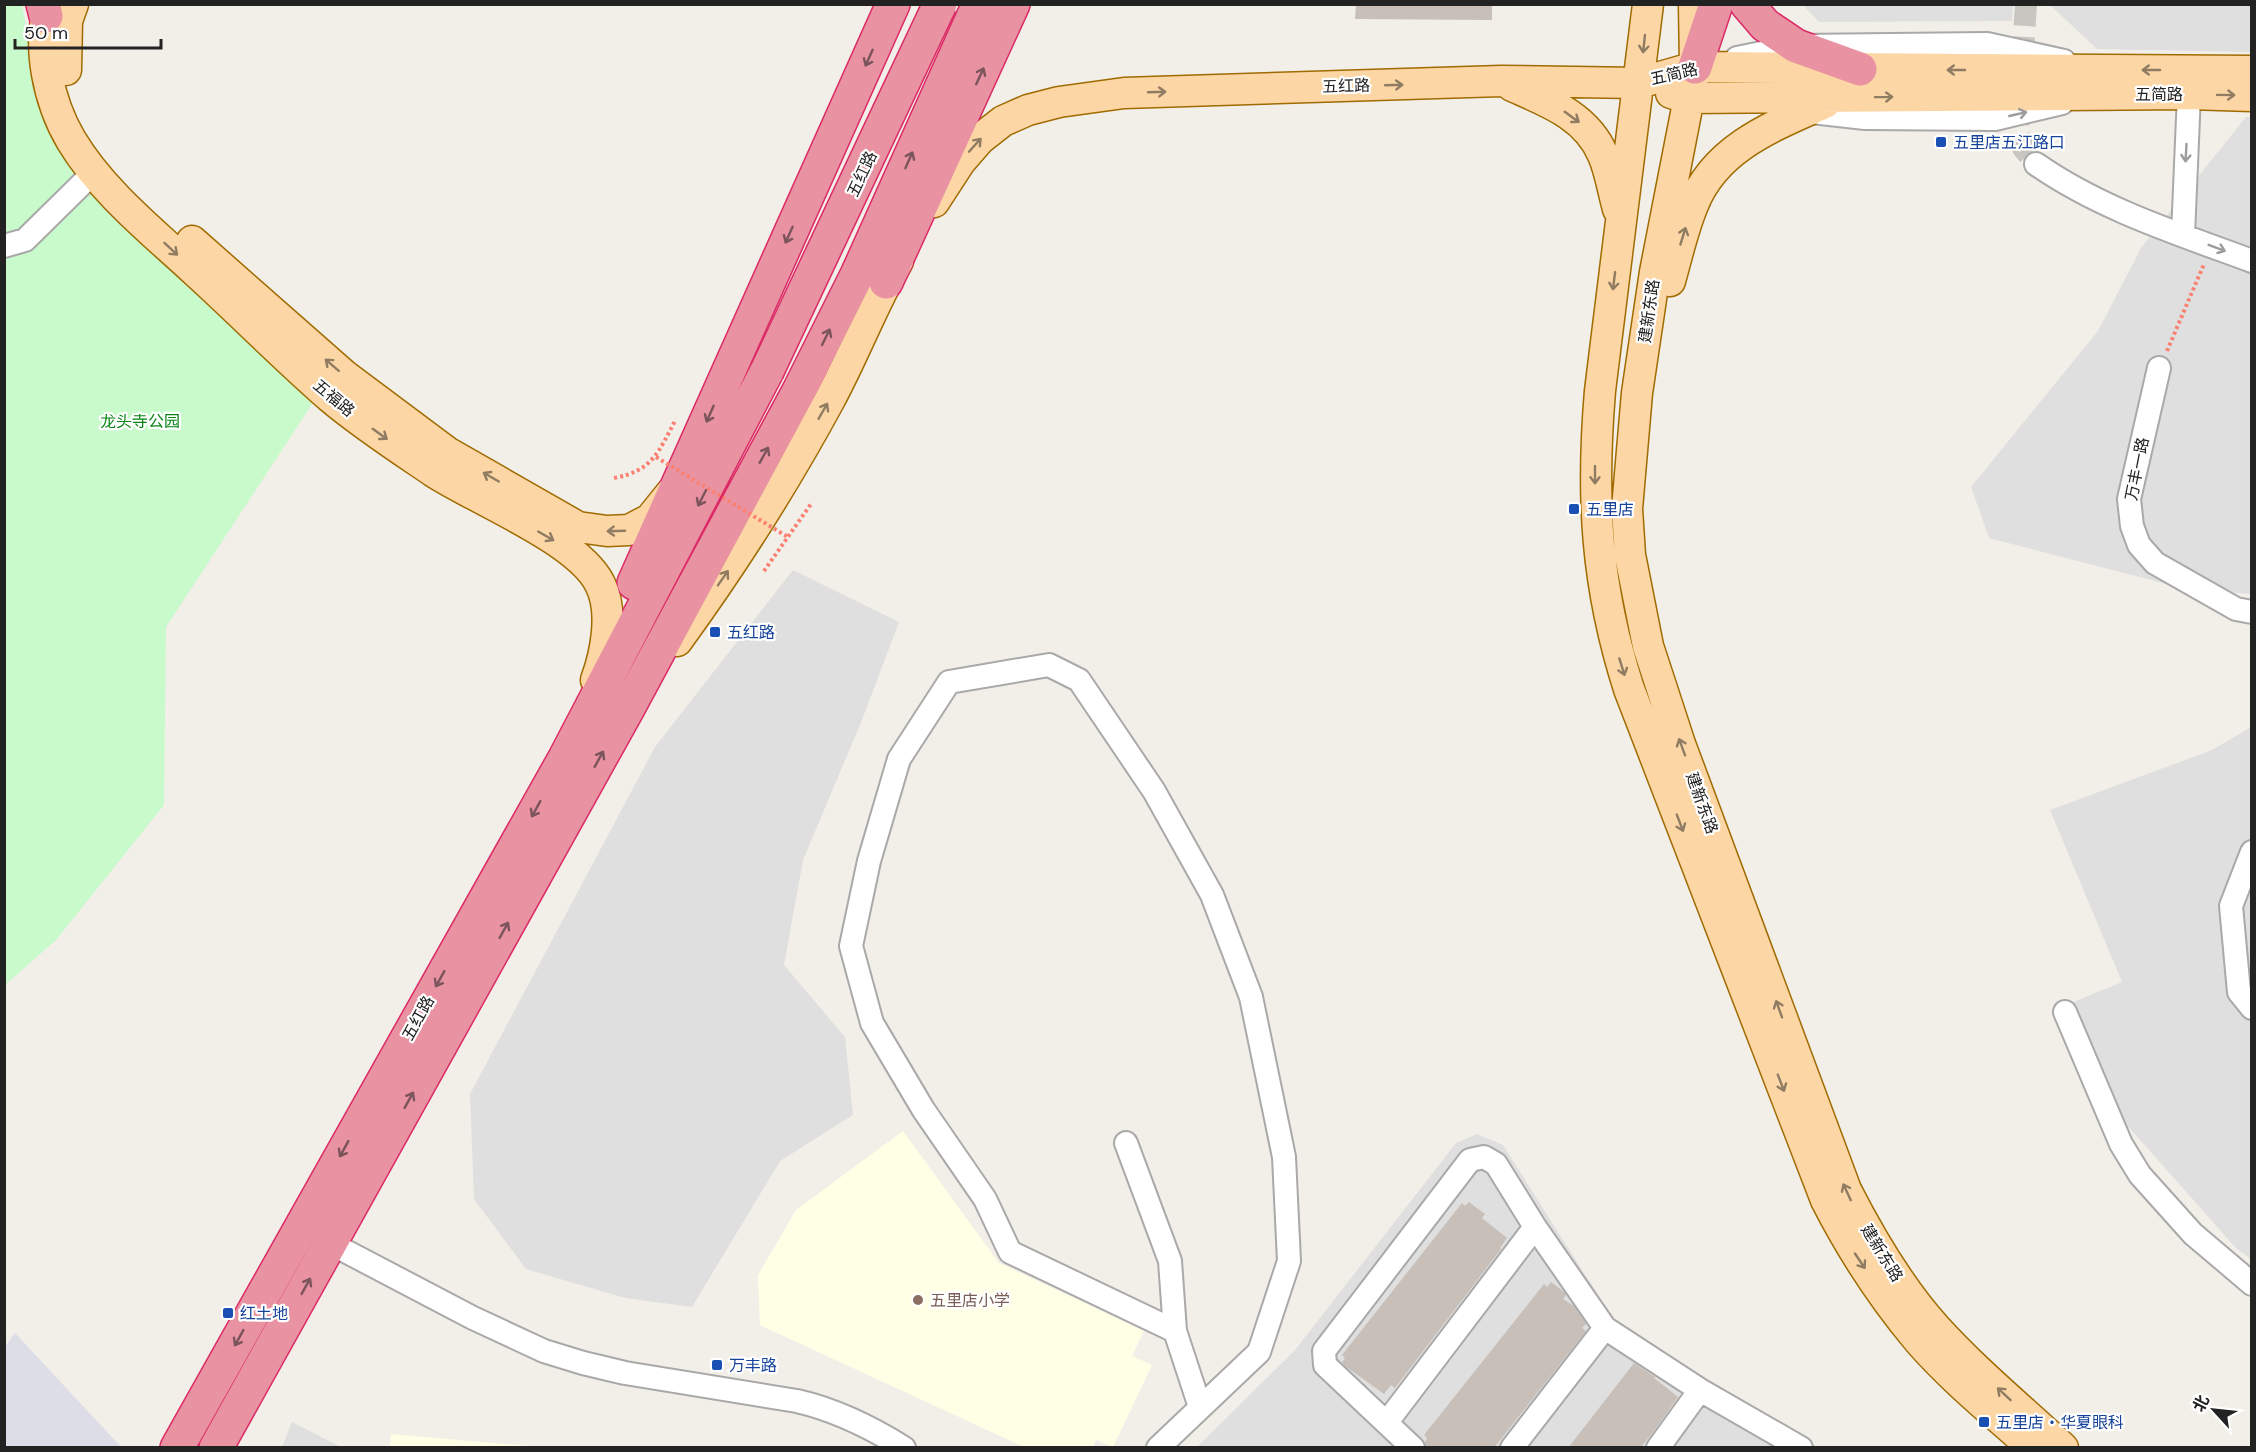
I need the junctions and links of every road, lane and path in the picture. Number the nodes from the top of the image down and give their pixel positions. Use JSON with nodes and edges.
{"nodes":[{"id":1,"x":893,"y":4,"type":"edge"},
{"id":2,"x":940,"y":4,"type":"edge"},
{"id":3,"x":979,"y":4,"type":"edge"},
{"id":4,"x":1013,"y":4,"type":"edge"},
{"id":5,"x":1648,"y":4,"type":"edge"},
{"id":6,"x":1694,"y":4,"type":"edge"},
{"id":7,"x":1716,"y":4,"type":"edge"},
{"id":8,"x":1746,"y":4,"type":"edge"},
{"id":9,"x":53,"y":8,"type":"edge"},
{"id":10,"x":1796,"y":46,"type":"junction"},
{"id":11,"x":1695,"y":67,"type":"junction"},
{"id":12,"x":1860,"y":69,"type":"junction"},
{"id":13,"x":2252,"y":71,"type":"edge"},
{"id":14,"x":1501,"y":81,"type":"junction"},
{"id":15,"x":1640,"y":82,"type":"junction"},
{"id":16,"x":2102,"y":82,"type":"junction"},
{"id":17,"x":2189,"y":94,"type":"junction"},
{"id":18,"x":2252,"y":96,"type":"edge"},
{"id":19,"x":1838,"y":98,"type":"junction"},
{"id":20,"x":1688,"y":99,"type":"junction"},
{"id":21,"x":1806,"y":112,"type":"junction"},
{"id":22,"x":2036,"y":164,"type":"tunnel mouth"},
{"id":23,"x":94,"y":172,"type":"junction"},
{"id":24,"x":1621,"y":223,"type":"junction"},
{"id":25,"x":2183,"y":235,"type":"junction"},
{"id":26,"x":4,"y":246,"type":"edge"},
{"id":27,"x":2211,"y":246,"type":"junction"},
{"id":28,"x":2252,"y":261,"type":"edge"},
{"id":29,"x":1655,"y":272,"type":"junction"},
{"id":30,"x":886,"y":282,"type":"junction"},
{"id":31,"x":2159,"y":368,"type":"joint"},
{"id":32,"x":1637,"y":393,"type":"junction"},
{"id":33,"x":676,"y":419,"type":"dead end"},
{"id":34,"x":656,"y":457,"type":"junction"},
{"id":35,"x":686,"y":468,"type":"junction"},
{"id":36,"x":614,"y":478,"type":"dead end"},
{"id":37,"x":811,"y":504,"type":"dead end"},
{"id":38,"x":788,"y":537,"type":"junction"},
{"id":39,"x":764,"y":571,"type":"dead end"},
{"id":40,"x":2252,"y":612,"type":"edge"},
{"id":41,"x":607,"y":644,"type":"junction"},
{"id":42,"x":627,"y":710,"type":"junction"},
{"id":43,"x":565,"y":758,"type":"junction"},
{"id":44,"x":2252,"y":852,"type":"edge"},
{"id":45,"x":2252,"y":1008,"type":"edge"},
{"id":46,"x":2065,"y":1011,"type":"dead end"},
{"id":47,"x":1126,"y":1143,"type":"dead end"},
{"id":48,"x":1535,"y":1227,"type":"junction"},
{"id":49,"x":330,"y":1243,"type":"junction"},
{"id":50,"x":2252,"y":1284,"type":"edge"},
{"id":51,"x":1605,"y":1328,"type":"junction"},
{"id":52,"x":1175,"y":1331,"type":"junction"},
{"id":53,"x":1700,"y":1390,"type":"junction"},
{"id":54,"x":1200,"y":1407,"type":"junction"},
{"id":55,"x":1387,"y":1422,"type":"junction"},
{"id":56,"x":177,"y":1448,"type":"edge"},
{"id":57,"x":216,"y":1448,"type":"edge"},
{"id":58,"x":904,"y":1448,"type":"edge"},
{"id":59,"x":1158,"y":1448,"type":"edge"},
{"id":60,"x":1413,"y":1448,"type":"edge"},
{"id":61,"x":1512,"y":1448,"type":"edge"},
{"id":62,"x":1658,"y":1448,"type":"edge"},
{"id":63,"x":1801,"y":1448,"type":"edge"},
{"id":64,"x":2033,"y":1448,"type":"edge"},
{"id":65,"x":2063,"y":1448,"type":"edge"}],
"edges":[{"from":1,"to":35,"type":"highway","one_way":true},
{"from":2,"to":43,"type":"highway","name":"五红路","one_way":true,"bridge":true},
{"from":42,"to":3,"type":"highway","name":"五红路","one_way":true},
{"from":30,"to":4,"type":"highway","one_way":true},
{"from":5,"to":15,"type":"main road","name":"建新东路","one_way":true},
{"from":6,"to":11,"type":"main road","name":"建新东路"},
{"from":7,"to":11,"type":"highway"},
{"from":8,"to":10,"type":"highway"},
{"from":9,"to":23,"type":"main road","name":"五福路"},
{"from":35,"to":9,"type":"main road","name":"五福路","one_way":true},
{"from":10,"to":11,"type":"street"},
{"from":10,"to":12,"type":"highway"},
{"from":10,"to":16,"type":"street"},
{"from":11,"to":12,"type":"main road","name":"五简路"},
{"from":11,"to":15,"type":"main road","name":"五简路"},
{"from":11,"to":20,"type":"main road","name":"建新东路"},
{"from":16,"to":12,"type":"main road","name":"五简路","one_way":true},
{"from":13,"to":16,"type":"main road","name":"五简路","one_way":true},
{"from":14,"to":15,"type":"main road","name":"五红路"},
{"from":14,"to":24,"type":"main road","one_way":true},
{"from":30,"to":14,"type":"main road","name":"五红路","one_way":true},
{"from":15,"to":20,"type":"main road","name":"五简路"},
{"from":15,"to":24,"type":"main road","name":"建新东路"},
{"from":16,"to":17,"type":"main road","name":"五简路"},
{"from":19,"to":16,"type":"main road","name":"五简路","one_way":true},
{"from":21,"to":16,"type":"street","one_way":true},
{"from":17,"to":18,"type":"main road","name":"五简路","one_way":true},
{"from":17,"to":25,"type":"street","one_way":true},
{"from":19,"to":20,"type":"main road","name":"五简路"},
{"from":19,"to":21,"type":"main road"},
{"from":20,"to":21,"type":"street"},
{"from":20,"to":29,"type":"main road","name":"建新东路"},
{"from":32,"to":21,"type":"main road","one_way":true},
{"from":22,"to":25,"type":"street"},
{"from":23,"to":26,"type":"street"},
{"from":23,"to":41,"type":"main road","name":"五福路","one_way":true},
{"from":24,"to":29,"type":"main road"},
{"from":24,"to":64,"type":"main road","name":"建新东路","one_way":true},
{"from":25,"to":27,"type":"street"},
{"from":27,"to":28,"type":"street","one_way":true},
{"from":27,"to":31,"type":"path"},
{"from":29,"to":32,"type":"main road","name":"建新东路"},
{"from":42,"to":30,"type":"main road","name":"五红路","one_way":true},
{"from":31,"to":40,"type":"street","name":"万丰一路"},
{"from":65,"to":32,"type":"main road","name":"建新东路","one_way":true},
{"from":33,"to":34,"type":"path"},
{"from":34,"to":36,"type":"path"},
{"from":34,"to":38,"type":"path","bridge":true},
{"from":35,"to":41,"type":"highway"},
{"from":37,"to":38,"type":"path"},
{"from":38,"to":39,"type":"path"},
{"from":41,"to":43,"type":"main road","name":"五福路"},
{"from":49,"to":42,"type":"highway","name":"五红路","one_way":true},
{"from":43,"to":56,"type":"highway","name":"五红路","one_way":true},
{"from":44,"to":45,"type":"street"},
{"from":46,"to":50,"type":"street"},
{"from":47,"to":52,"type":"street"},
{"from":48,"to":51,"type":"street"},
{"from":48,"to":55,"type":"street"},
{"from":48,"to":55,"type":"street"},
{"from":57,"to":49,"type":"highway","name":"五红路","one_way":true},
{"from":49,"to":58,"type":"street"},
{"from":51,"to":53,"type":"street"},
{"from":51,"to":61,"type":"street"},
{"from":52,"to":54,"type":"street"},
{"from":52,"to":54,"type":"street"},
{"from":53,"to":62,"type":"street"},
{"from":53,"to":63,"type":"street"},
{"from":54,"to":59,"type":"street"},
{"from":55,"to":60,"type":"street"}]}
